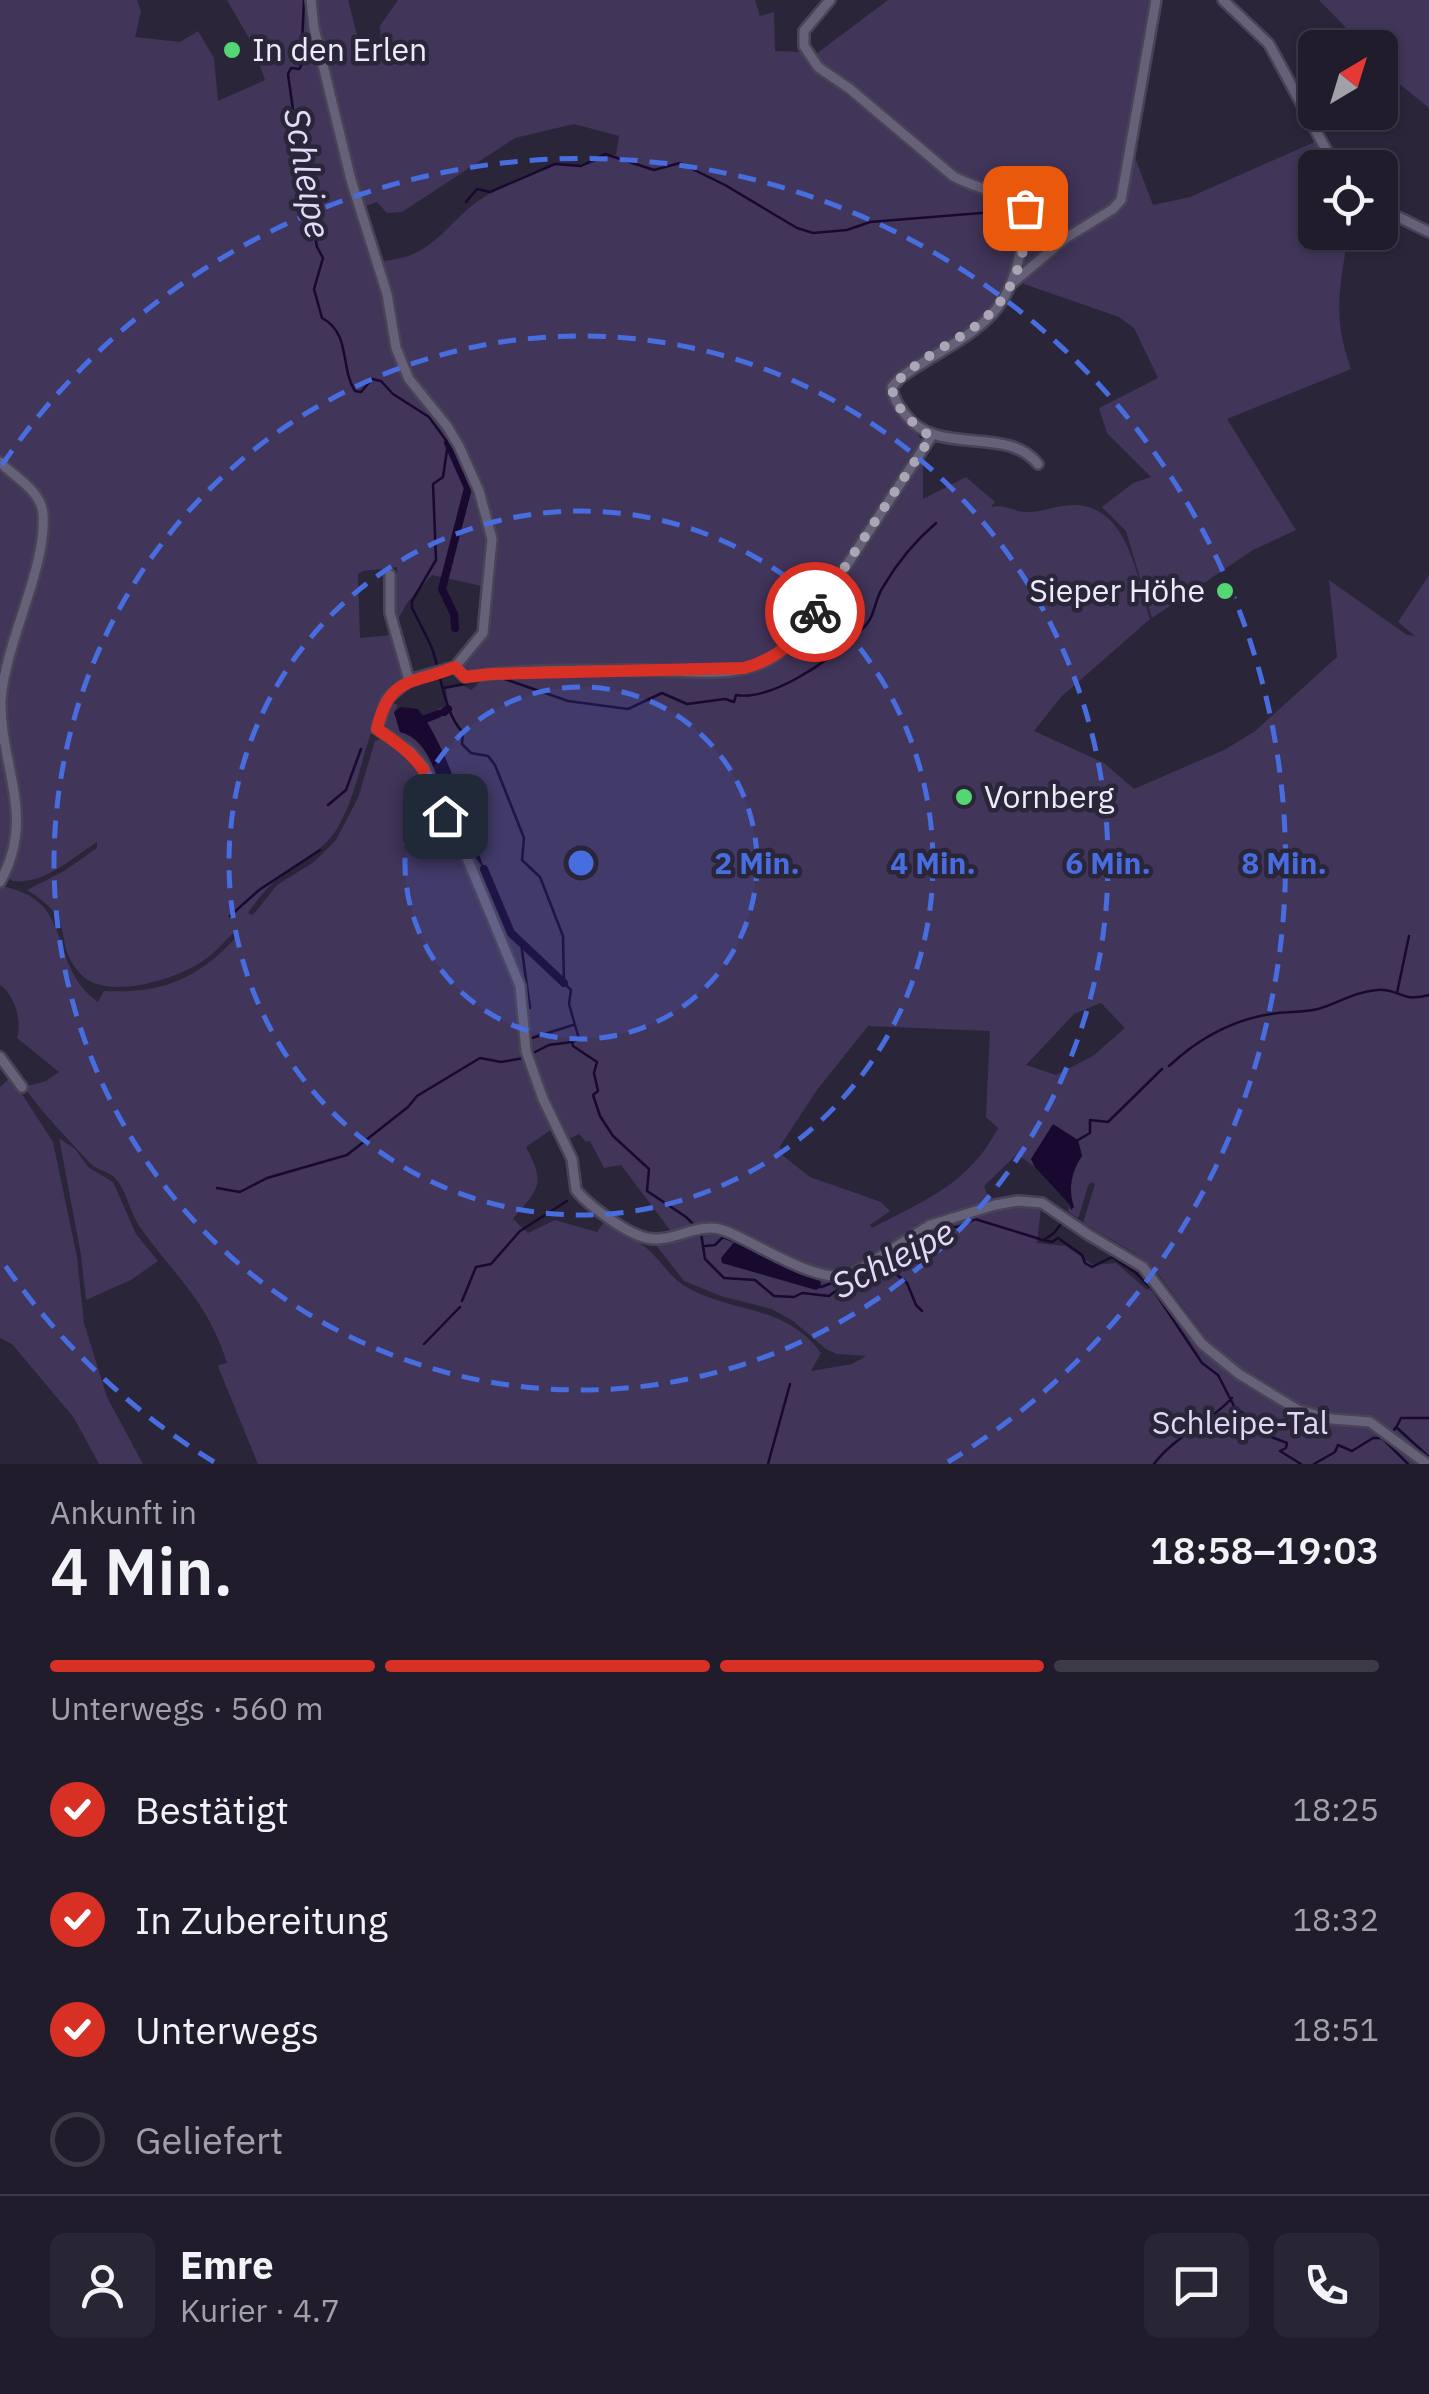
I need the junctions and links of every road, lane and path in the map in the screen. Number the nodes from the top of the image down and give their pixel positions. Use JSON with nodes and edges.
{"nodes":[{"id":1,"x":311,"y":0,"type":"edge"},
{"id":2,"x":830,"y":0,"type":"edge"},
{"id":3,"x":1156,"y":0,"type":"edge"},
{"id":4,"x":1223,"y":0,"type":"edge"},
{"id":5,"x":1326,"y":150,"type":"edge"},
{"id":6,"x":1398,"y":217,"type":"edge"},
{"id":7,"x":1429,"y":232,"type":"edge"},
{"id":8,"x":1010,"y":285,"type":"junction"},
{"id":9,"x":931,"y":437,"type":"junction"},
{"id":10,"x":0,"y":462,"type":"edge"},
{"id":11,"x":1038,"y":464,"type":"dead end"},
{"id":12,"x":390,"y":574,"type":"dead end"},
{"id":13,"x":455,"y":667,"type":"junction"},
{"id":14,"x":408,"y":680,"type":"junction"},
{"id":15,"x":0,"y":882,"type":"edge"},
{"id":16,"x":0,"y":1057,"type":"edge"},
{"id":17,"x":22,"y":1087,"type":"dead end"},
{"id":18,"x":1427,"y":1464,"type":"edge"}],
"edges":[{"from":1,"to":13,"type":"street"},
{"from":2,"to":8,"type":"street"},
{"from":3,"to":8,"type":"street"},
{"from":4,"to":5,"type":"street"},
{"from":6,"to":7,"type":"street"},
{"from":8,"to":9,"type":"street"},
{"from":9,"to":11,"type":"street"},
{"from":9,"to":13,"type":"street"},
{"from":10,"to":15,"type":"street"},
{"from":12,"to":14,"type":"street"},
{"from":13,"to":14,"type":"street"},
{"from":14,"to":18,"type":"street"},
{"from":16,"to":17,"type":"street"}]}
